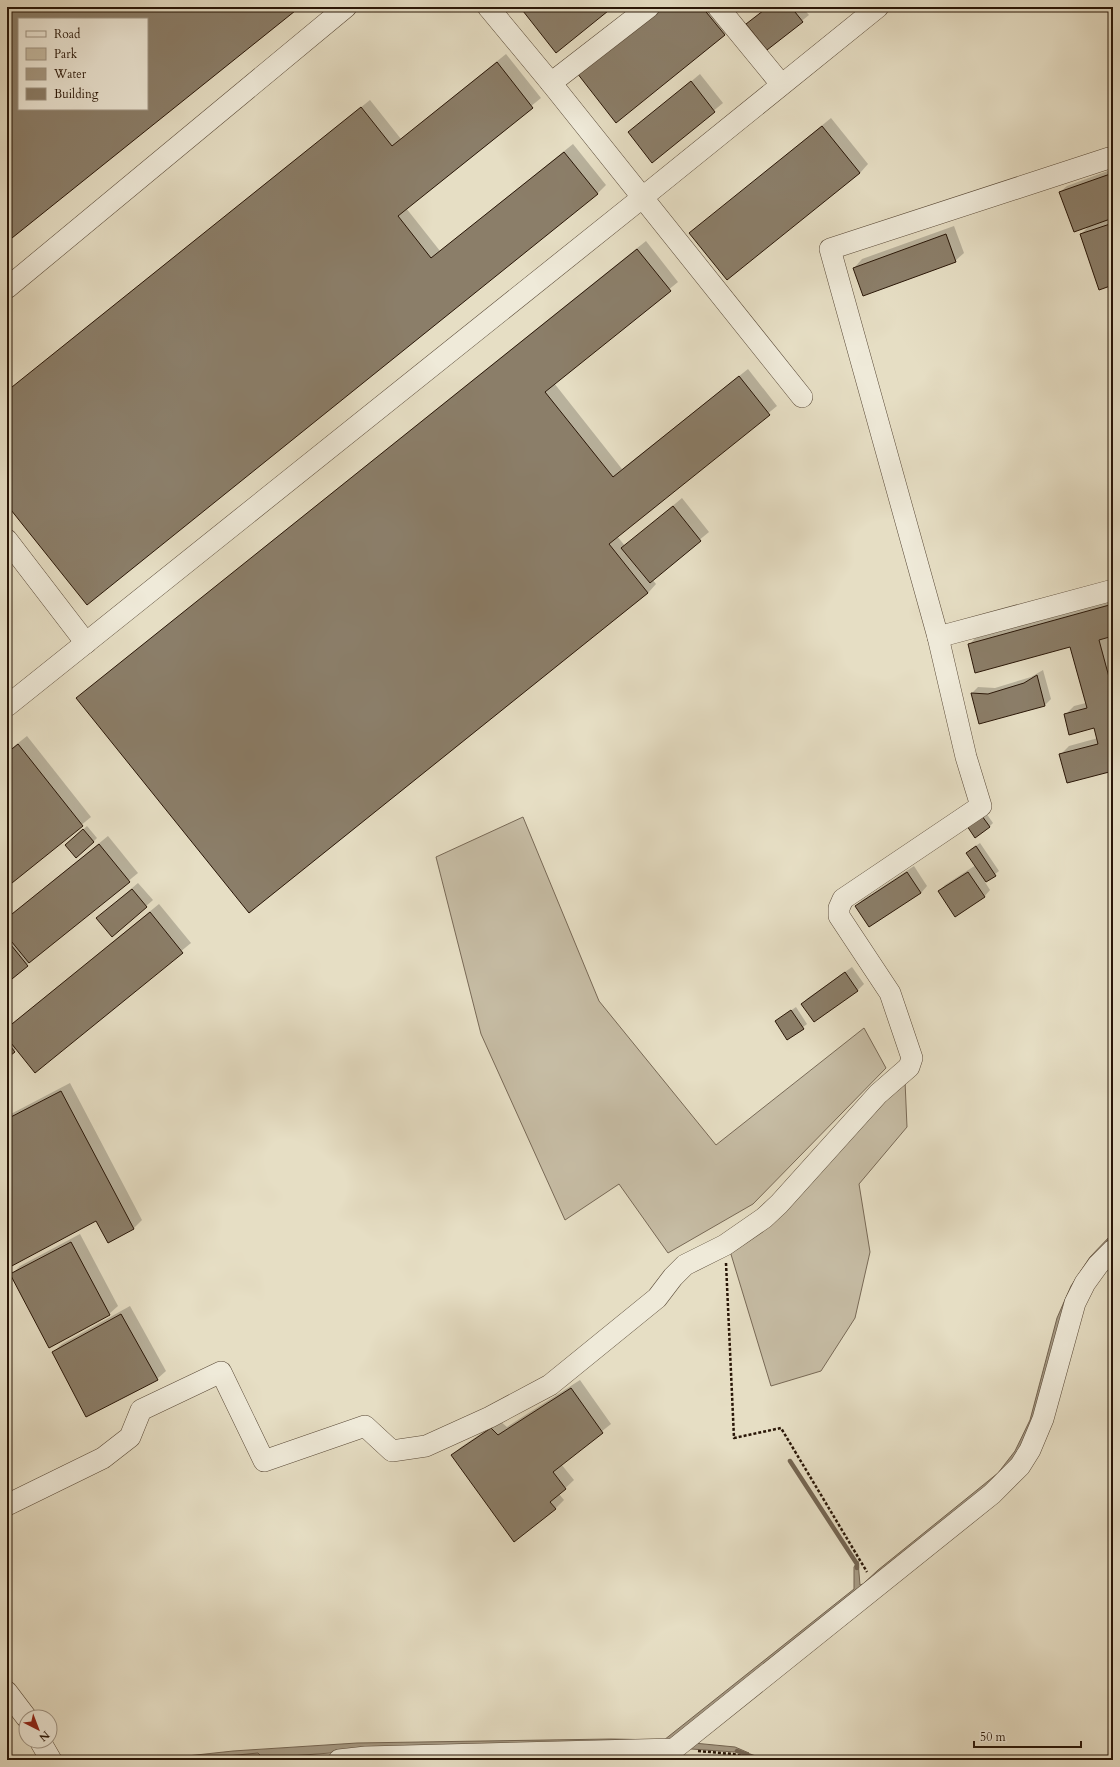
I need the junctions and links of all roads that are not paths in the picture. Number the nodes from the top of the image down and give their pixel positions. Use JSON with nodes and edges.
{"nodes":[{"id":1,"x":346,"y":7,"type":"edge"},
{"id":2,"x":488,"y":7,"type":"edge"},
{"id":3,"x":649,"y":7,"type":"edge"},
{"id":4,"x":718,"y":7,"type":"edge"},
{"id":5,"x":878,"y":7,"type":"edge"},
{"id":6,"x":552,"y":83,"type":"junction"},
{"id":7,"x":781,"y":84,"type":"junction"},
{"id":8,"x":1113,"y":159,"type":"edge"},
{"id":9,"x":643,"y":197,"type":"junction"},
{"id":10,"x":7,"y":288,"type":"edge"},
{"id":11,"x":802,"y":397,"type":"dead end"},
{"id":12,"x":7,"y":540,"type":"edge"},
{"id":13,"x":1113,"y":590,"type":"edge"},
{"id":14,"x":938,"y":638,"type":"junction"},
{"id":15,"x":86,"y":643,"type":"junction"},
{"id":16,"x":7,"y":706,"type":"edge"},
{"id":17,"x":1113,"y":1250,"type":"edge"},
{"id":18,"x":7,"y":1505,"type":"edge"},
{"id":19,"x":7,"y":1692,"type":"edge"},
{"id":20,"x":20,"y":1709,"type":"edge"},
{"id":21,"x":45,"y":1749,"type":"edge"},
{"id":22,"x":51,"y":1760,"type":"edge"},
{"id":23,"x":339,"y":1760,"type":"edge"}],
"edges":[{"from":1,"to":10,"type":"street"},
{"from":2,"to":6,"type":"street"},
{"from":3,"to":6,"type":"street"},
{"from":4,"to":7,"type":"street"},
{"from":5,"to":7,"type":"street"},
{"from":6,"to":9,"type":"street"},
{"from":7,"to":9,"type":"street"},
{"from":8,"to":14,"type":"street"},
{"from":9,"to":11,"type":"street"},
{"from":9,"to":15,"type":"street"},
{"from":12,"to":15,"type":"street"},
{"from":13,"to":14,"type":"street"},
{"from":14,"to":18,"type":"street"},
{"from":15,"to":16,"type":"street"},
{"from":17,"to":23,"type":"street"},
{"from":19,"to":20,"type":"street"},
{"from":21,"to":22,"type":"street"}]}
